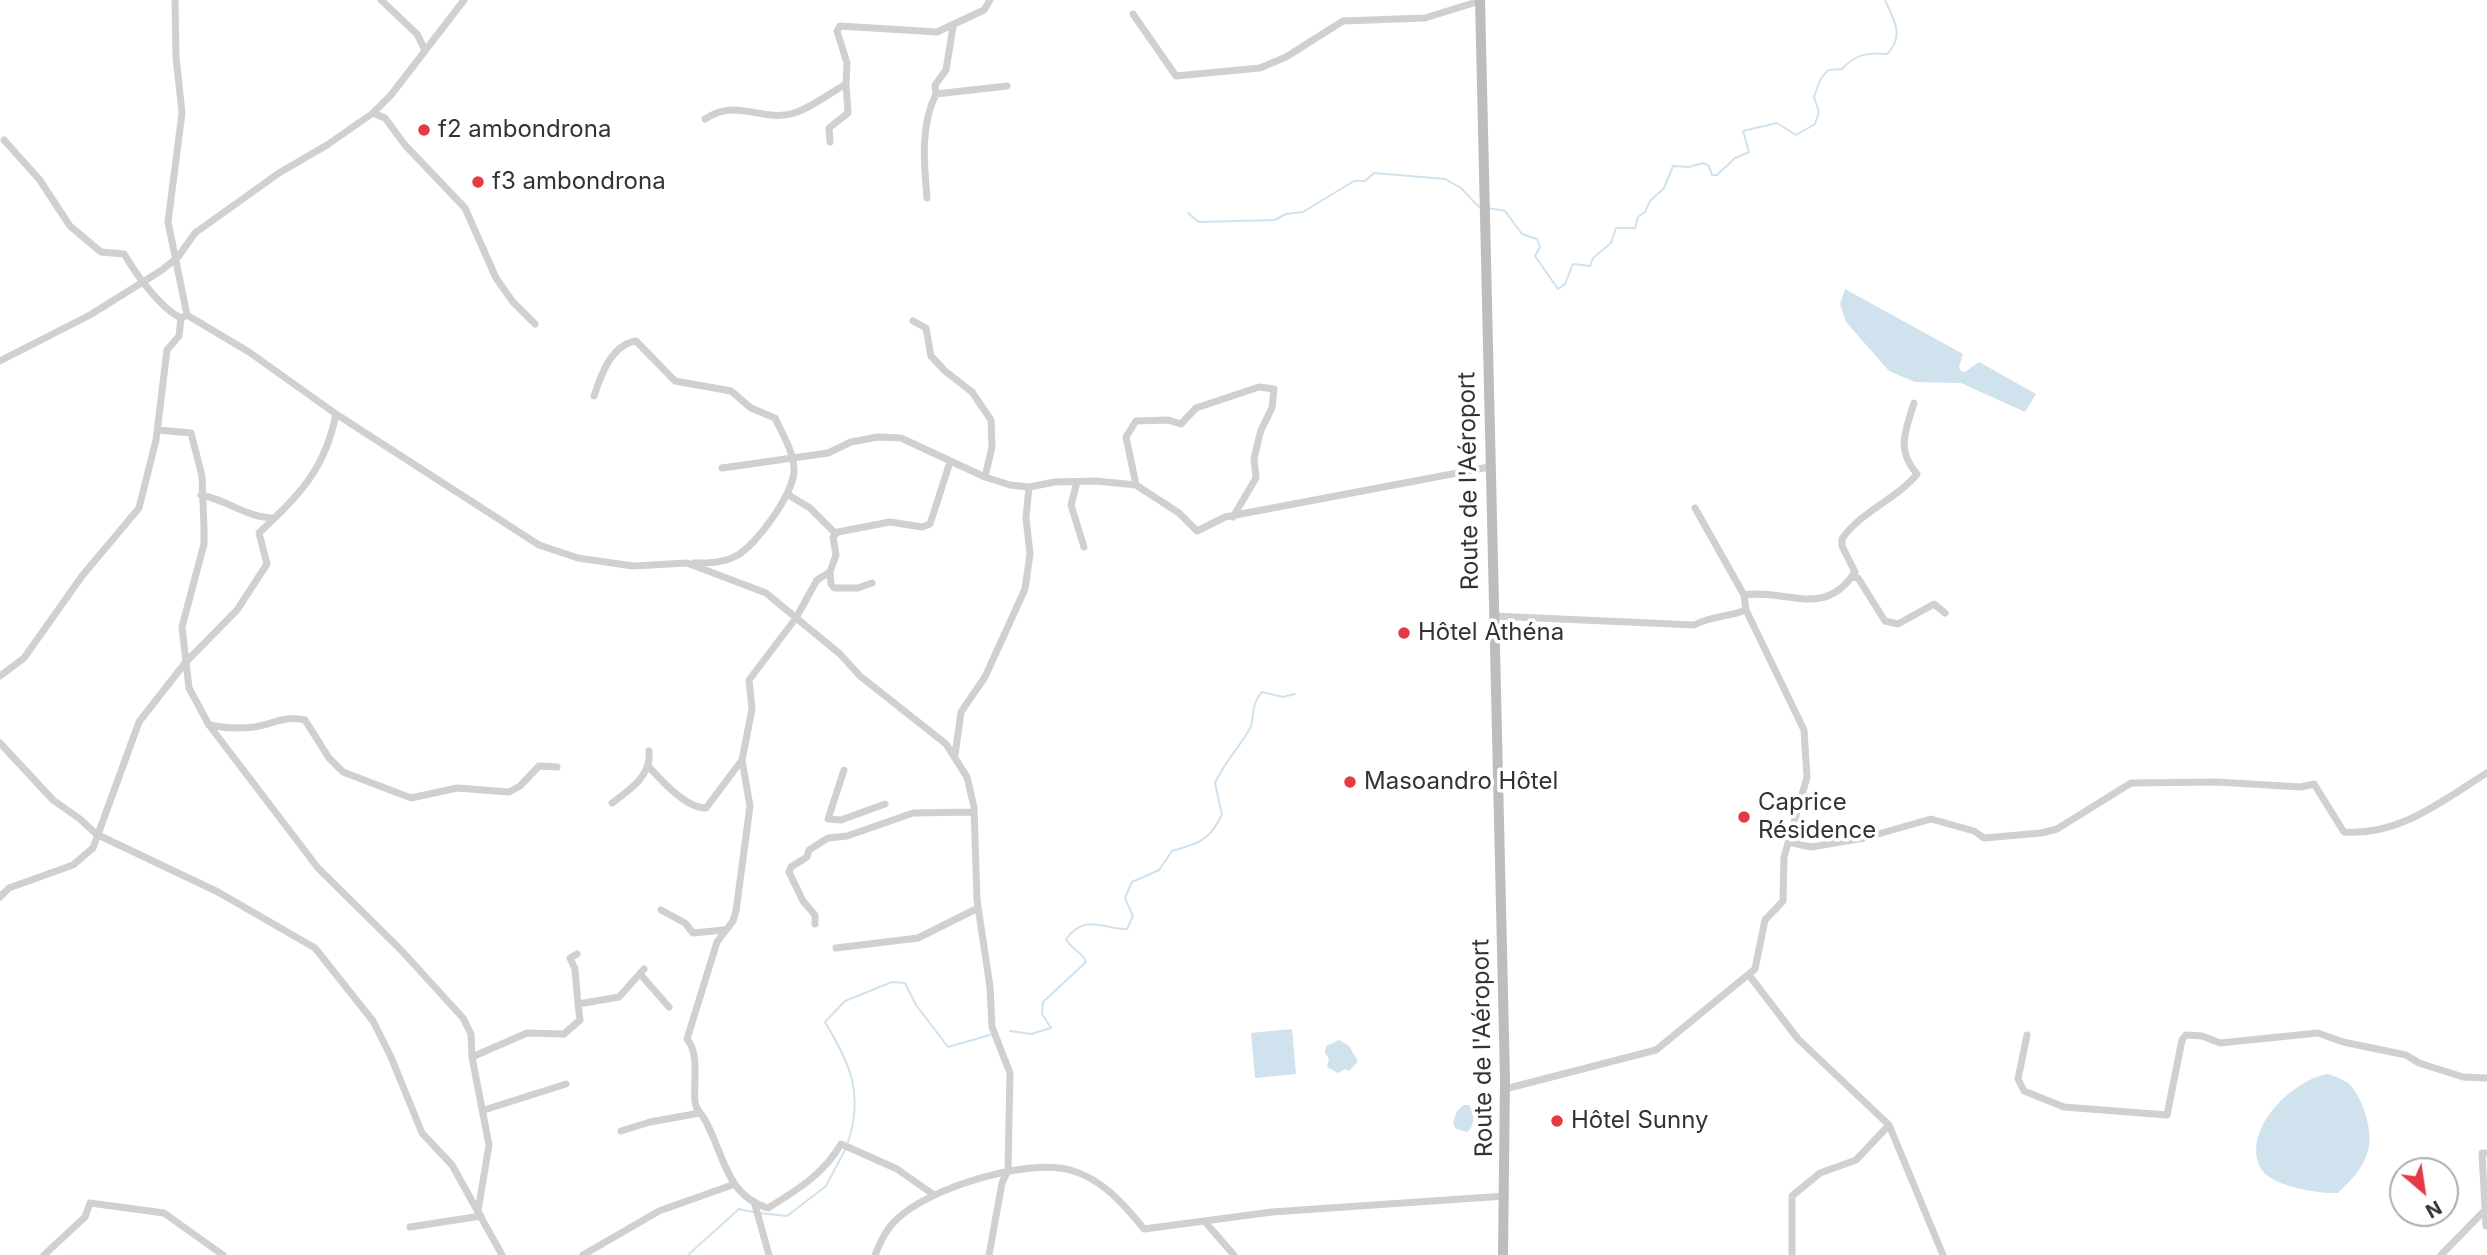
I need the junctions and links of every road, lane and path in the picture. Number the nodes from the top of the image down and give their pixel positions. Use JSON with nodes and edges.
{"nodes":[{"id":1,"x":175,"y":0,"type":"edge"},
{"id":2,"x":381,"y":0,"type":"edge"},
{"id":3,"x":464,"y":0,"type":"edge"},
{"id":4,"x":990,"y":0,"type":"edge"},
{"id":5,"x":1480,"y":1,"type":"edge"},
{"id":6,"x":1133,"y":14,"type":"dead end"},
{"id":7,"x":953,"y":27,"type":"junction"},
{"id":8,"x":425,"y":50,"type":"junction"},
{"id":9,"x":846,"y":84,"type":"junction"},
{"id":10,"x":1007,"y":86,"type":"dead end"},
{"id":11,"x":936,"y":94,"type":"junction"},
{"id":12,"x":373,"y":113,"type":"junction"},
{"id":13,"x":705,"y":119,"type":"dead end"},
{"id":14,"x":4,"y":140,"type":"dead end"},
{"id":15,"x":830,"y":142,"type":"dead end"},
{"id":16,"x":927,"y":198,"type":"dead end"},
{"id":17,"x":178,"y":257,"type":"junction"},
{"id":18,"x":141,"y":284,"type":"junction"},
{"id":19,"x":184,"y":316,"type":"junction"},
{"id":20,"x":913,"y":321,"type":"dead end"},
{"id":21,"x":535,"y":324,"type":"dead end"},
{"id":22,"x":0,"y":361,"type":"edge"},
{"id":23,"x":594,"y":396,"type":"dead end"},
{"id":24,"x":1914,"y":403,"type":"dead end"},
{"id":25,"x":336,"y":414,"type":"junction"},
{"id":26,"x":158,"y":430,"type":"junction"},
{"id":27,"x":792,"y":459,"type":"junction"},
{"id":28,"x":950,"y":462,"type":"junction"},
{"id":29,"x":1489,"y":467,"type":"junction"},
{"id":30,"x":722,"y":468,"type":"dead end"},
{"id":31,"x":985,"y":477,"type":"junction"},
{"id":32,"x":1077,"y":482,"type":"junction"},
{"id":33,"x":1136,"y":485,"type":"junction"},
{"id":34,"x":1029,"y":487,"type":"junction"},
{"id":35,"x":787,"y":494,"type":"junction"},
{"id":36,"x":201,"y":495,"type":"junction"},
{"id":37,"x":1695,"y":508,"type":"dead end"},
{"id":38,"x":1229,"y":517,"type":"junction"},
{"id":39,"x":274,"y":518,"type":"junction"},
{"id":40,"x":836,"y":534,"type":"junction"},
{"id":41,"x":1084,"y":547,"type":"dead end"},
{"id":42,"x":687,"y":563,"type":"junction"},
{"id":43,"x":830,"y":572,"type":"junction"},
{"id":44,"x":1852,"y":577,"type":"junction"},
{"id":45,"x":872,"y":583,"type":"dead end"},
{"id":46,"x":1744,"y":595,"type":"junction"},
{"id":47,"x":1746,"y":610,"type":"junction"},
{"id":48,"x":1945,"y":613,"type":"dead end"},
{"id":49,"x":1497,"y":616,"type":"junction"},
{"id":50,"x":796,"y":618,"type":"junction"},
{"id":51,"x":185,"y":663,"type":"junction"},
{"id":52,"x":0,"y":676,"type":"edge"},
{"id":53,"x":209,"y":725,"type":"junction"},
{"id":54,"x":0,"y":743,"type":"edge"},
{"id":55,"x":649,"y":751,"type":"dead end"},
{"id":56,"x":955,"y":758,"type":"junction"},
{"id":57,"x":743,"y":760,"type":"junction"},
{"id":58,"x":557,"y":766,"type":"dead end"},
{"id":59,"x":649,"y":767,"type":"junction"},
{"id":60,"x":844,"y":770,"type":"dead end"},
{"id":61,"x":2487,"y":773,"type":"edge"},
{"id":62,"x":612,"y":803,"type":"dead end"},
{"id":63,"x":885,"y":804,"type":"dead end"},
{"id":64,"x":974,"y":812,"type":"junction"},
{"id":65,"x":841,"y":820,"type":"junction"},
{"id":66,"x":96,"y":834,"type":"junction"},
{"id":67,"x":838,"y":835,"type":"junction"},
{"id":68,"x":1788,"y":842,"type":"junction"},
{"id":69,"x":0,"y":897,"type":"edge"},
{"id":70,"x":978,"y":908,"type":"junction"},
{"id":71,"x":661,"y":911,"type":"dead end"},
{"id":72,"x":815,"y":924,"type":"dead end"},
{"id":73,"x":724,"y":930,"type":"junction"},
{"id":74,"x":836,"y":948,"type":"dead end"},
{"id":75,"x":578,"y":954,"type":"dead end"},
{"id":76,"x":1749,"y":975,"type":"junction"},
{"id":77,"x":578,"y":1004,"type":"junction"},
{"id":78,"x":669,"y":1007,"type":"dead end"},
{"id":79,"x":2027,"y":1035,"type":"dead end"},
{"id":80,"x":472,"y":1057,"type":"junction"},
{"id":81,"x":2487,"y":1078,"type":"edge"},
{"id":82,"x":565,"y":1084,"type":"dead end"},
{"id":83,"x":1505,"y":1089,"type":"junction"},
{"id":84,"x":484,"y":1110,"type":"junction"},
{"id":85,"x":700,"y":1114,"type":"junction"},
{"id":86,"x":1889,"y":1125,"type":"junction"},
{"id":87,"x":621,"y":1131,"type":"dead end"},
{"id":88,"x":2487,"y":1153,"type":"edge"},
{"id":89,"x":1008,"y":1170,"type":"junction"},
{"id":90,"x":735,"y":1184,"type":"junction"},
{"id":91,"x":934,"y":1195,"type":"junction"},
{"id":92,"x":1505,"y":1196,"type":"junction"},
{"id":93,"x":755,"y":1205,"type":"junction"},
{"id":94,"x":2486,"y":1209,"type":"edge"},
{"id":95,"x":480,"y":1214,"type":"junction"},
{"id":96,"x":1206,"y":1223,"type":"junction"},
{"id":97,"x":2486,"y":1226,"type":"edge"},
{"id":98,"x":411,"y":1227,"type":"dead end"},
{"id":99,"x":44,"y":1255,"type":"edge"},
{"id":100,"x":223,"y":1255,"type":"edge"},
{"id":101,"x":502,"y":1255,"type":"edge"},
{"id":102,"x":583,"y":1255,"type":"edge"},
{"id":103,"x":769,"y":1255,"type":"edge"},
{"id":104,"x":875,"y":1255,"type":"edge"},
{"id":105,"x":989,"y":1255,"type":"edge"},
{"id":106,"x":1234,"y":1255,"type":"edge"},
{"id":107,"x":1503,"y":1255,"type":"edge"},
{"id":108,"x":1792,"y":1255,"type":"edge"},
{"id":109,"x":1943,"y":1255,"type":"edge"},
{"id":110,"x":2441,"y":1255,"type":"edge"}],
"edges":[{"from":1,"to":17,"type":"street"},
{"from":2,"to":8,"type":"street"},
{"from":3,"to":8,"type":"street"},
{"from":4,"to":7,"type":"street"},
{"from":5,"to":6,"type":"street"},
{"from":5,"to":29,"type":"main road","name":"Route de l'Aéroport"},
{"from":7,"to":9,"type":"street"},
{"from":7,"to":11,"type":"street"},
{"from":8,"to":12,"type":"street"},
{"from":9,"to":13,"type":"street"},
{"from":9,"to":15,"type":"street"},
{"from":10,"to":11,"type":"street"},
{"from":11,"to":16,"type":"street"},
{"from":12,"to":17,"type":"street"},
{"from":12,"to":21,"type":"street"},
{"from":14,"to":18,"type":"street"},
{"from":17,"to":18,"type":"street"},
{"from":17,"to":19,"type":"street"},
{"from":18,"to":19,"type":"street"},
{"from":18,"to":22,"type":"street"},
{"from":19,"to":25,"type":"street"},
{"from":19,"to":26,"type":"street"},
{"from":20,"to":31,"type":"street"},
{"from":23,"to":27,"type":"street"},
{"from":24,"to":44,"type":"street"},
{"from":25,"to":39,"type":"street"},
{"from":25,"to":42,"type":"street"},
{"from":26,"to":36,"type":"street"},
{"from":26,"to":52,"type":"street"},
{"from":27,"to":28,"type":"street"},
{"from":27,"to":30,"type":"street"},
{"from":27,"to":35,"type":"street"},
{"from":28,"to":31,"type":"street"},
{"from":28,"to":40,"type":"street"},
{"from":29,"to":38,"type":"street"},
{"from":29,"to":49,"type":"main road","name":"Route de l'Aéroport"},
{"from":31,"to":34,"type":"street"},
{"from":32,"to":33,"type":"street"},
{"from":32,"to":34,"type":"street"},
{"from":32,"to":41,"type":"street"},
{"from":33,"to":38,"type":"street"},
{"from":33,"to":38,"type":"street"},
{"from":34,"to":56,"type":"street"},
{"from":35,"to":40,"type":"street"},
{"from":35,"to":42,"type":"street"},
{"from":36,"to":39,"type":"street"},
{"from":36,"to":51,"type":"street"},
{"from":37,"to":46,"type":"street"},
{"from":39,"to":51,"type":"street"},
{"from":40,"to":43,"type":"street"},
{"from":42,"to":50,"type":"street"},
{"from":43,"to":45,"type":"street"},
{"from":43,"to":50,"type":"street"},
{"from":44,"to":46,"type":"street"},
{"from":44,"to":48,"type":"street"},
{"from":46,"to":47,"type":"street"},
{"from":47,"to":49,"type":"street"},
{"from":47,"to":68,"type":"street"},
{"from":49,"to":83,"type":"main road","name":"Route de l'Aéroport"},
{"from":50,"to":56,"type":"street"},
{"from":50,"to":57,"type":"street"},
{"from":51,"to":53,"type":"street"},
{"from":51,"to":66,"type":"street"},
{"from":53,"to":58,"type":"street"},
{"from":53,"to":80,"type":"street"},
{"from":54,"to":66,"type":"street"},
{"from":55,"to":59,"type":"street"},
{"from":56,"to":64,"type":"street"},
{"from":57,"to":59,"type":"street"},
{"from":57,"to":73,"type":"street"},
{"from":59,"to":62,"type":"street"},
{"from":60,"to":65,"type":"street"},
{"from":61,"to":68,"type":"street"},
{"from":63,"to":65,"type":"street"},
{"from":64,"to":67,"type":"street"},
{"from":64,"to":70,"type":"street"},
{"from":65,"to":67,"type":"street"},
{"from":66,"to":69,"type":"street"},
{"from":66,"to":95,"type":"street"},
{"from":67,"to":72,"type":"street"},
{"from":68,"to":76,"type":"street"},
{"from":70,"to":74,"type":"street"},
{"from":70,"to":89,"type":"street"},
{"from":71,"to":73,"type":"street"},
{"from":73,"to":85,"type":"street"},
{"from":75,"to":77,"type":"street"},
{"from":76,"to":83,"type":"street"},
{"from":76,"to":86,"type":"street"},
{"from":77,"to":78,"type":"street"},
{"from":77,"to":80,"type":"street"},
{"from":79,"to":81,"type":"street"},
{"from":80,"to":84,"type":"street"},
{"from":82,"to":84,"type":"street"},
{"from":83,"to":92,"type":"main road","name":"Route de l'Aéroport"},
{"from":84,"to":95,"type":"street"},
{"from":85,"to":87,"type":"street"},
{"from":85,"to":90,"type":"street"},
{"from":86,"to":108,"type":"street"},
{"from":86,"to":109,"type":"street"},
{"from":88,"to":94,"type":"street"},
{"from":89,"to":91,"type":"street"},
{"from":89,"to":96,"type":"street"},
{"from":89,"to":105,"type":"street"},
{"from":90,"to":93,"type":"street"},
{"from":90,"to":102,"type":"street"},
{"from":91,"to":93,"type":"street"},
{"from":91,"to":104,"type":"street"},
{"from":92,"to":96,"type":"street"},
{"from":92,"to":107,"type":"main road","name":"Route de l'Aéroport"},
{"from":93,"to":103,"type":"street"},
{"from":94,"to":97,"type":"street"},
{"from":94,"to":110,"type":"street"},
{"from":95,"to":98,"type":"street"},
{"from":95,"to":101,"type":"street"},
{"from":96,"to":106,"type":"street"},
{"from":99,"to":100,"type":"street"}]}
